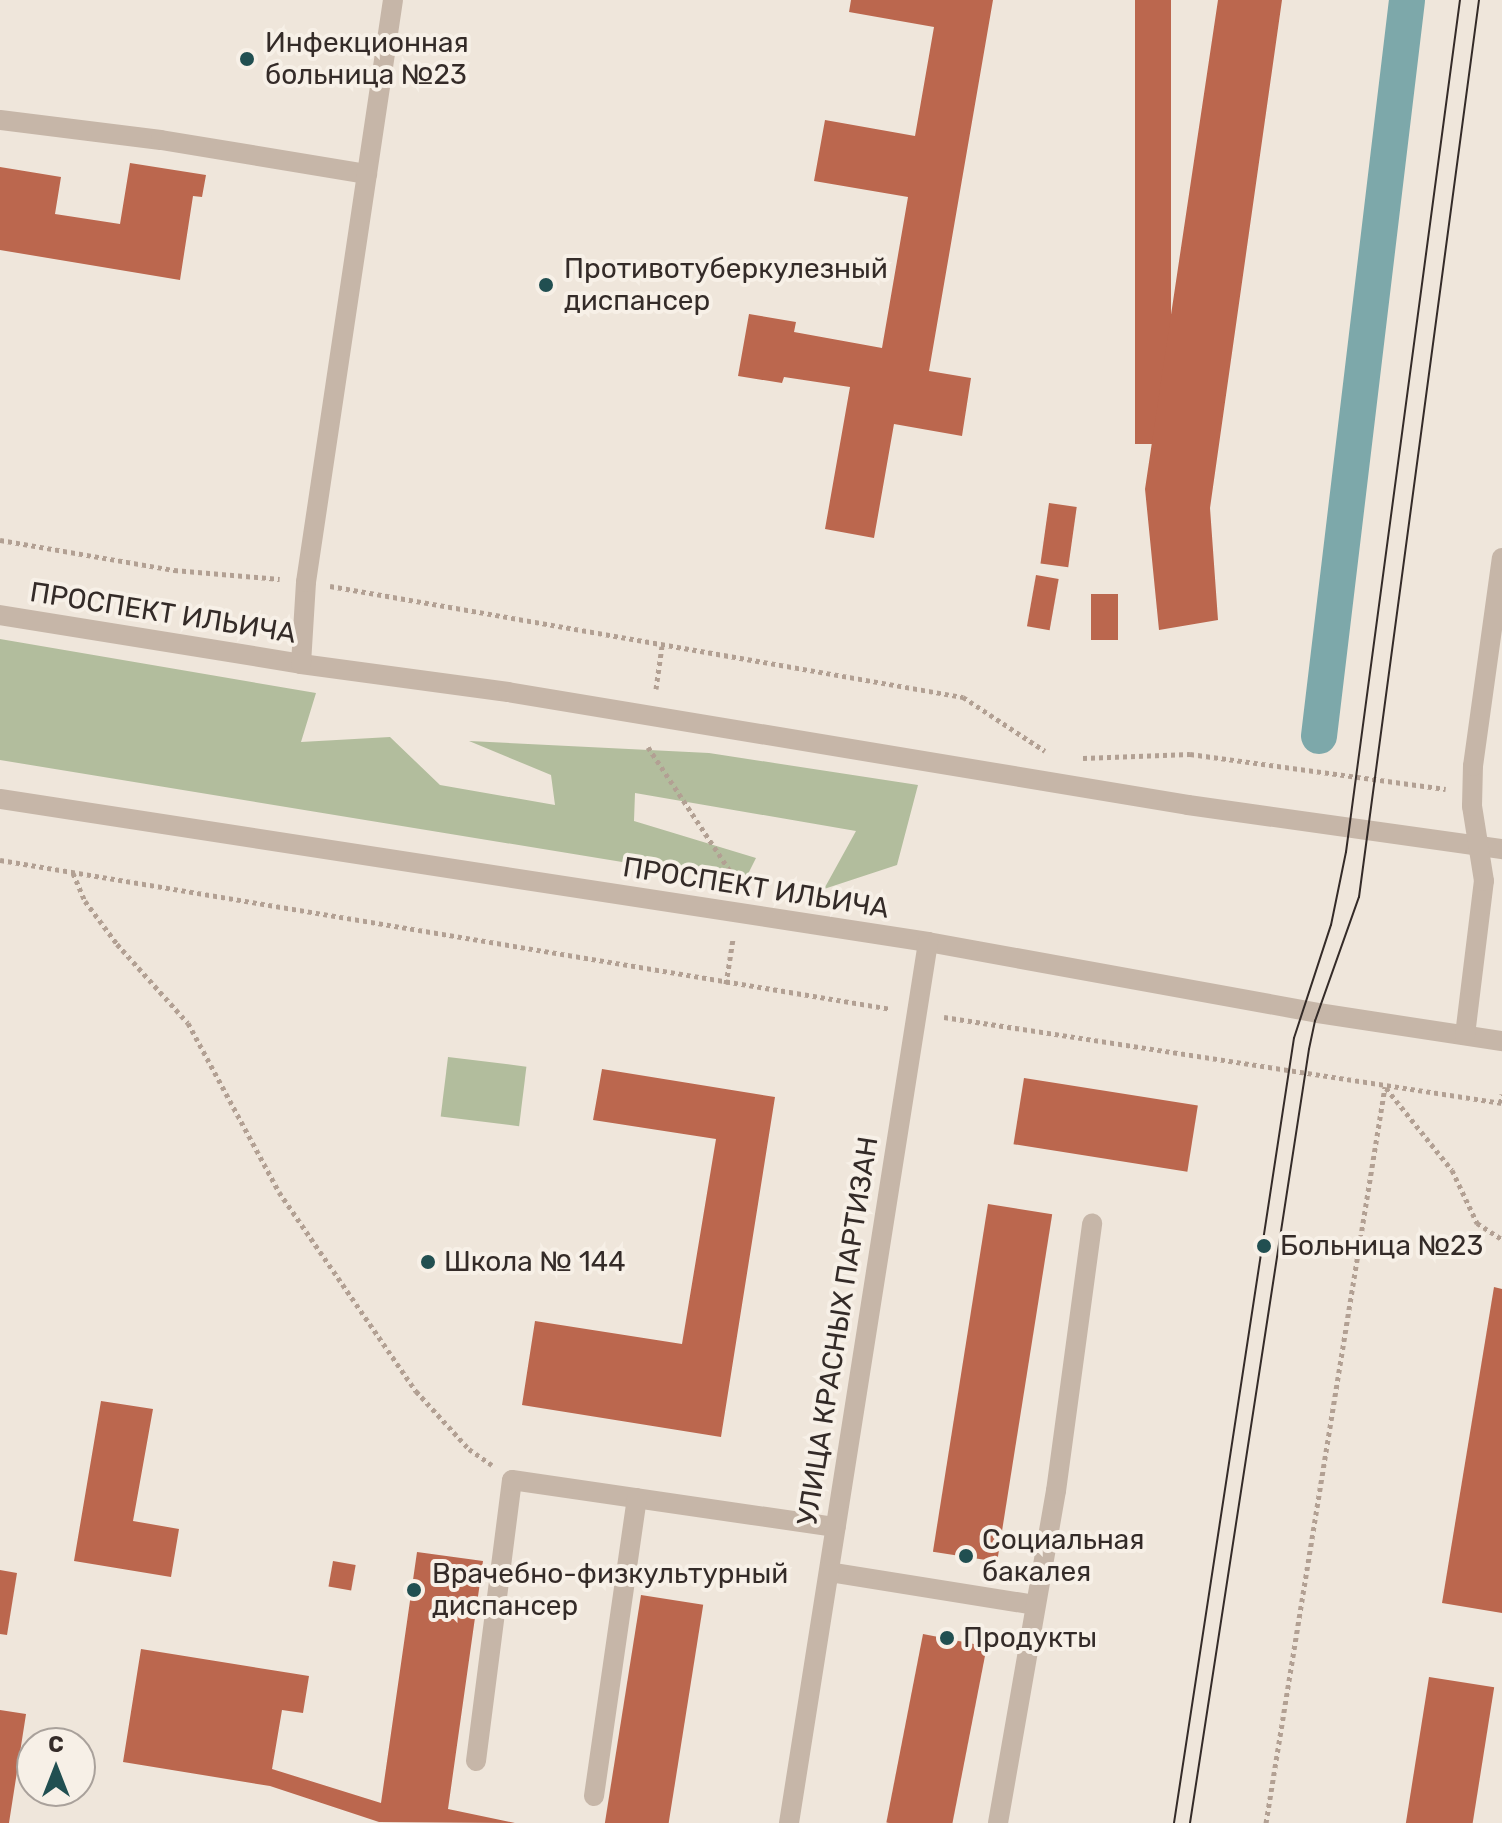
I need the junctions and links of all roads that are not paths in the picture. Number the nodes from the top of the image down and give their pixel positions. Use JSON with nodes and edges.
{"nodes":[{"id":1,"x":393,"y":0,"type":"edge"},
{"id":2,"x":0,"y":120,"type":"edge"},
{"id":3,"x":367,"y":174,"type":"junction"},
{"id":4,"x":1502,"y":558,"type":"edge"},
{"id":5,"x":0,"y":615,"type":"edge"},
{"id":6,"x":301,"y":664,"type":"junction"},
{"id":7,"x":0,"y":799,"type":"edge"},
{"id":8,"x":1476,"y":845,"type":"junction"},
{"id":9,"x":1502,"y":849,"type":"edge"},
{"id":10,"x":928,"y":942,"type":"junction"},
{"id":11,"x":1465,"y":1035,"type":"junction"},
{"id":12,"x":1502,"y":1041,"type":"edge"},
{"id":13,"x":1092,"y":1223,"type":"dead end"},
{"id":14,"x":637,"y":1498,"type":"junction"},
{"id":15,"x":836,"y":1527,"type":"junction"},
{"id":16,"x":829,"y":1572,"type":"junction"},
{"id":17,"x":1034,"y":1605,"type":"junction"},
{"id":18,"x":476,"y":1761,"type":"dead end"},
{"id":19,"x":594,"y":1796,"type":"dead end"},
{"id":20,"x":789,"y":1823,"type":"edge"},
{"id":21,"x":998,"y":1823,"type":"edge"}],
"edges":[{"from":1,"to":3,"type":"street"},
{"from":2,"to":3,"type":"street"},
{"from":3,"to":6,"type":"street"},
{"from":4,"to":8,"type":"street"},
{"from":5,"to":6,"type":"street","name":"ПРОСПЕКТ ИЛЬИЧА"},
{"from":6,"to":8,"type":"street","name":"ПРОСПЕКТ ИЛЬИЧА"},
{"from":7,"to":10,"type":"street","name":"ПРОСПЕКТ ИЛЬИЧА"},
{"from":8,"to":9,"type":"street","name":"ПРОСПЕКТ ИЛЬИЧА"},
{"from":8,"to":11,"type":"street"},
{"from":10,"to":11,"type":"street","name":"ПРОСПЕКТ ИЛЬИЧА"},
{"from":10,"to":15,"type":"street","name":"УЛИЦА КРАСНЫХ ПАРТИЗАН"},
{"from":11,"to":12,"type":"street","name":"ПРОСПЕКТ ИЛЬИЧА"},
{"from":13,"to":17,"type":"street"},
{"from":14,"to":15,"type":"street"},
{"from":14,"to":18,"type":"street"},
{"from":14,"to":19,"type":"street"},
{"from":15,"to":16,"type":"street","name":"УЛИЦА КРАСНЫХ ПАРТИЗАН"},
{"from":16,"to":17,"type":"street"},
{"from":16,"to":20,"type":"street","name":"УЛИЦА КРАСНЫХ ПАРТИЗАН"},
{"from":17,"to":21,"type":"street"}]}
